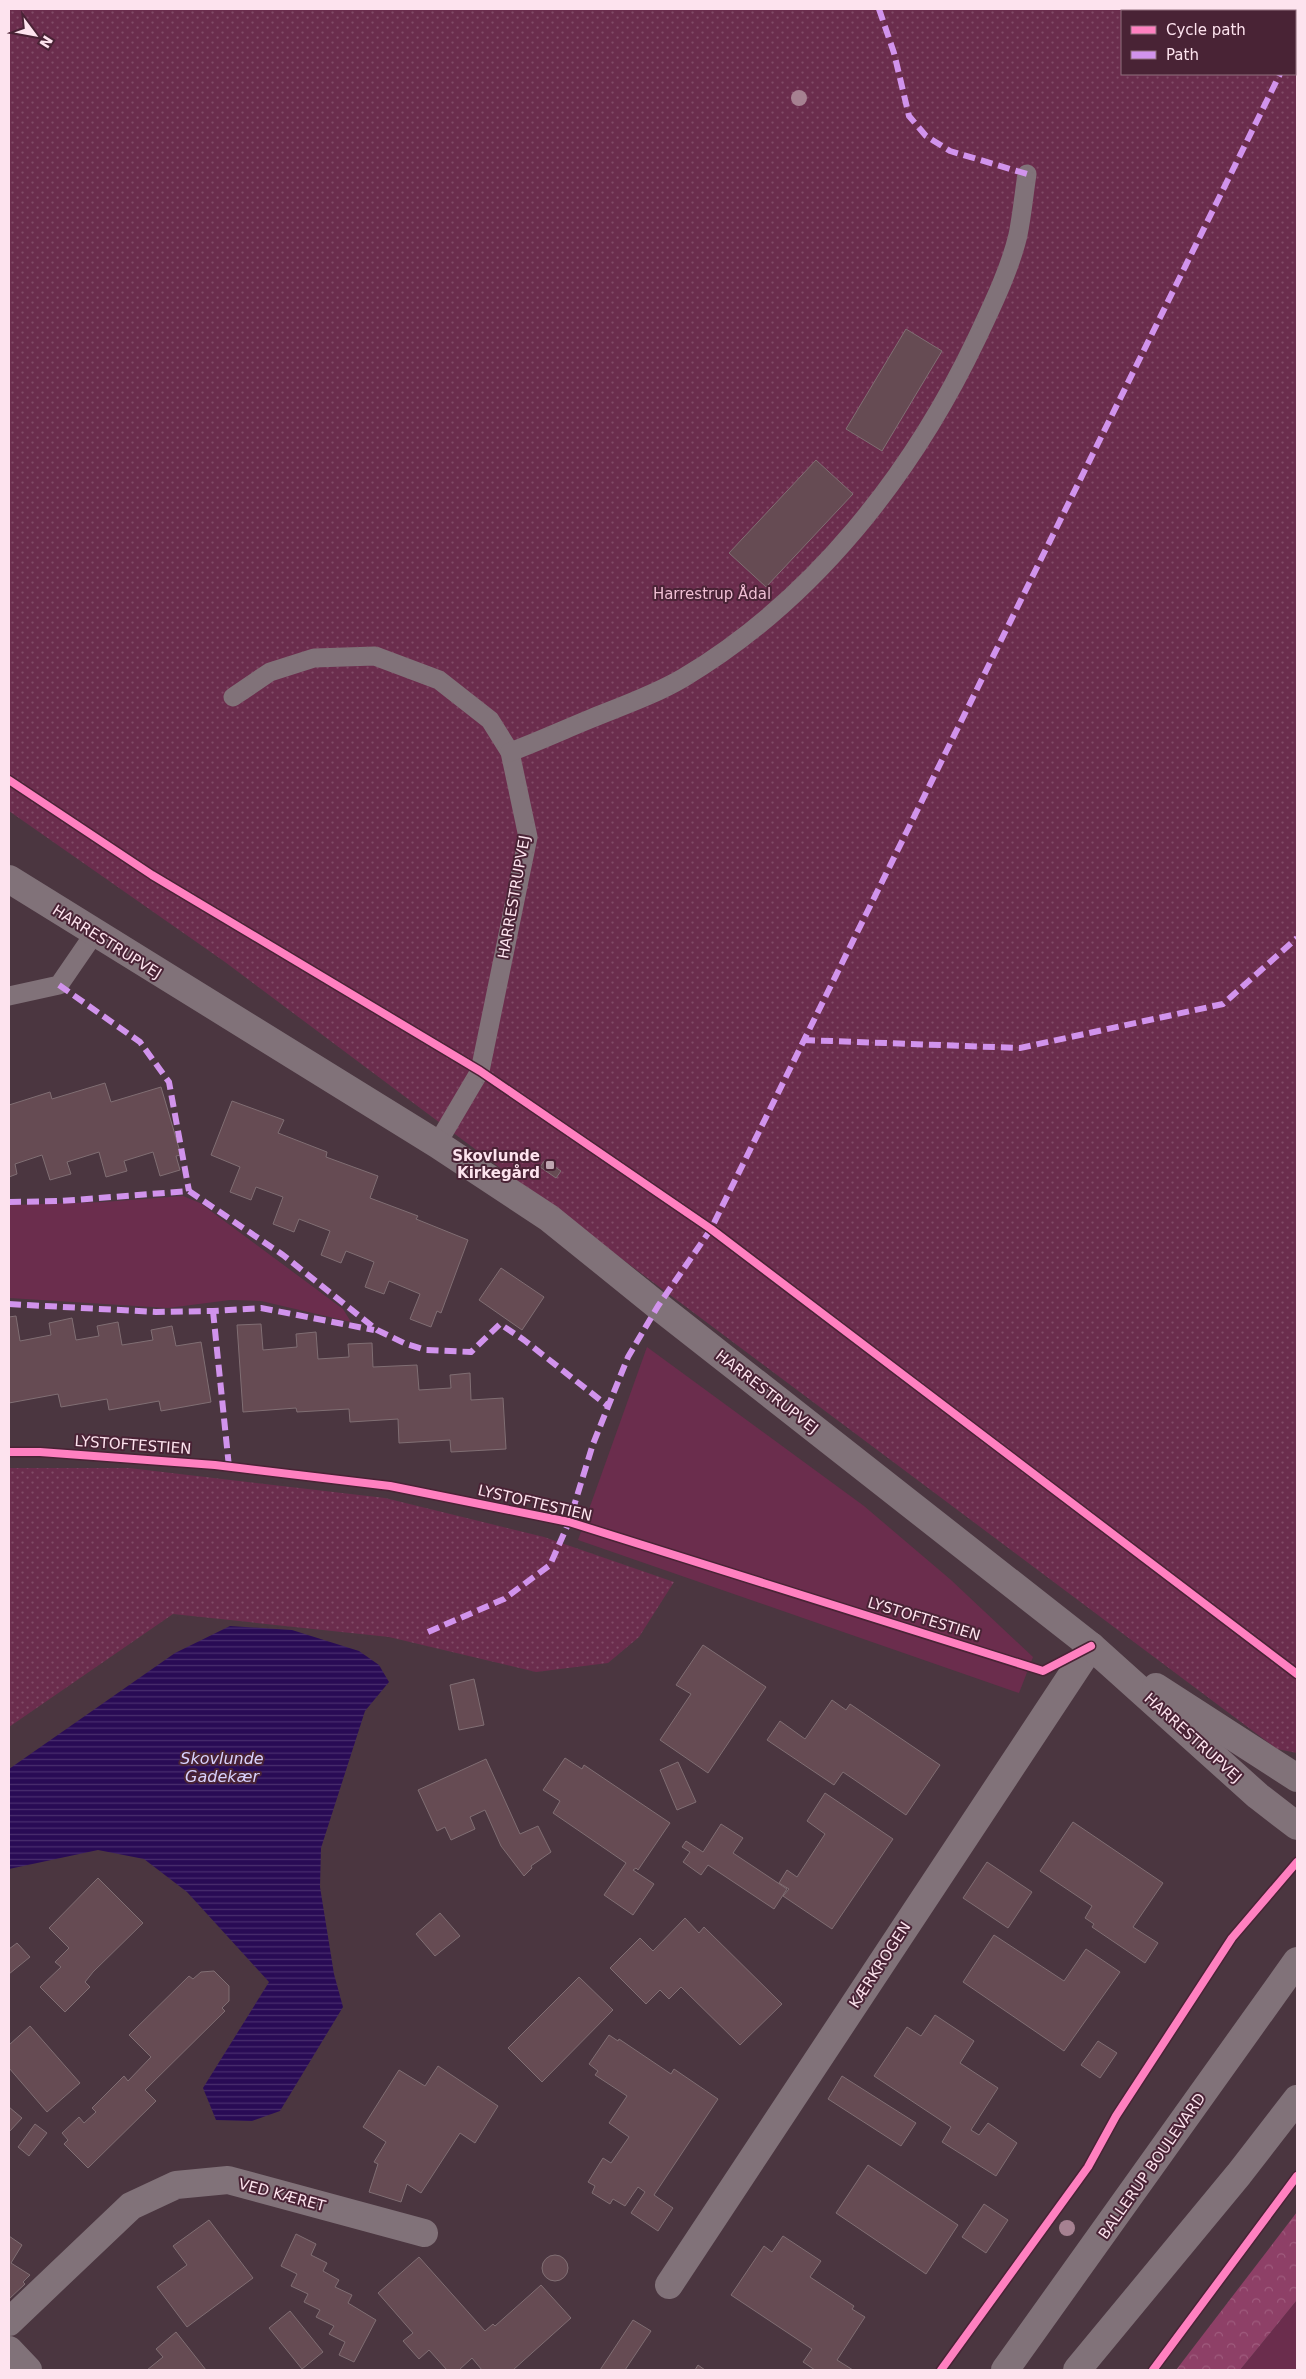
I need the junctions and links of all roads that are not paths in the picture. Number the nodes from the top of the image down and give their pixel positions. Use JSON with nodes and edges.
{"nodes":[{"id":1,"x":1027,"y":174,"type":"dead end"},
{"id":2,"x":232,"y":697,"type":"dead end"},
{"id":3,"x":510,"y":752,"type":"junction"},
{"id":4,"x":9,"y":879,"type":"edge"},
{"id":5,"x":94,"y":934,"type":"junction"},
{"id":6,"x":9,"y":996,"type":"edge"},
{"id":7,"x":437,"y":1144,"type":"junction"},
{"id":8,"x":1091,"y":1646,"type":"junction"},
{"id":9,"x":1297,"y":1778,"type":"edge"},
{"id":10,"x":1297,"y":1826,"type":"edge"},
{"id":11,"x":1297,"y":1961,"type":"edge"},
{"id":12,"x":1297,"y":2099,"type":"edge"},
{"id":13,"x":424,"y":2233,"type":"dead end"},
{"id":14,"x":669,"y":2285,"type":"dead end"},
{"id":15,"x":9,"y":2322,"type":"edge"},
{"id":16,"x":9,"y":2350,"type":"edge"},
{"id":17,"x":28,"y":2370,"type":"edge"},
{"id":18,"x":1005,"y":2370,"type":"edge"},
{"id":19,"x":1077,"y":2370,"type":"edge"}],
"edges":[{"from":1,"to":3,"type":"lane"},
{"from":2,"to":3,"type":"lane","name":"HARRESTRUPVEJ"},
{"from":3,"to":7,"type":"lane","name":"HARRESTRUPVEJ"},
{"from":4,"to":5,"type":"street","name":"HARRESTRUPVEJ"},
{"from":5,"to":6,"type":"lane"},
{"from":5,"to":7,"type":"street","name":"HARRESTRUPVEJ"},
{"from":7,"to":8,"type":"street","name":"HARRESTRUPVEJ"},
{"from":8,"to":9,"type":"street","name":"HARRESTRUPVEJ"},
{"from":8,"to":10,"type":"street","name":"HARRESTRUPVEJ"},
{"from":8,"to":14,"type":"street","name":"KÆRKROGEN"},
{"from":11,"to":18,"type":"street","name":"BALLERUP BOULEVARD"},
{"from":12,"to":19,"type":"street"},
{"from":13,"to":15,"type":"street","name":"VED KÆRET"},
{"from":16,"to":17,"type":"street"}]}
